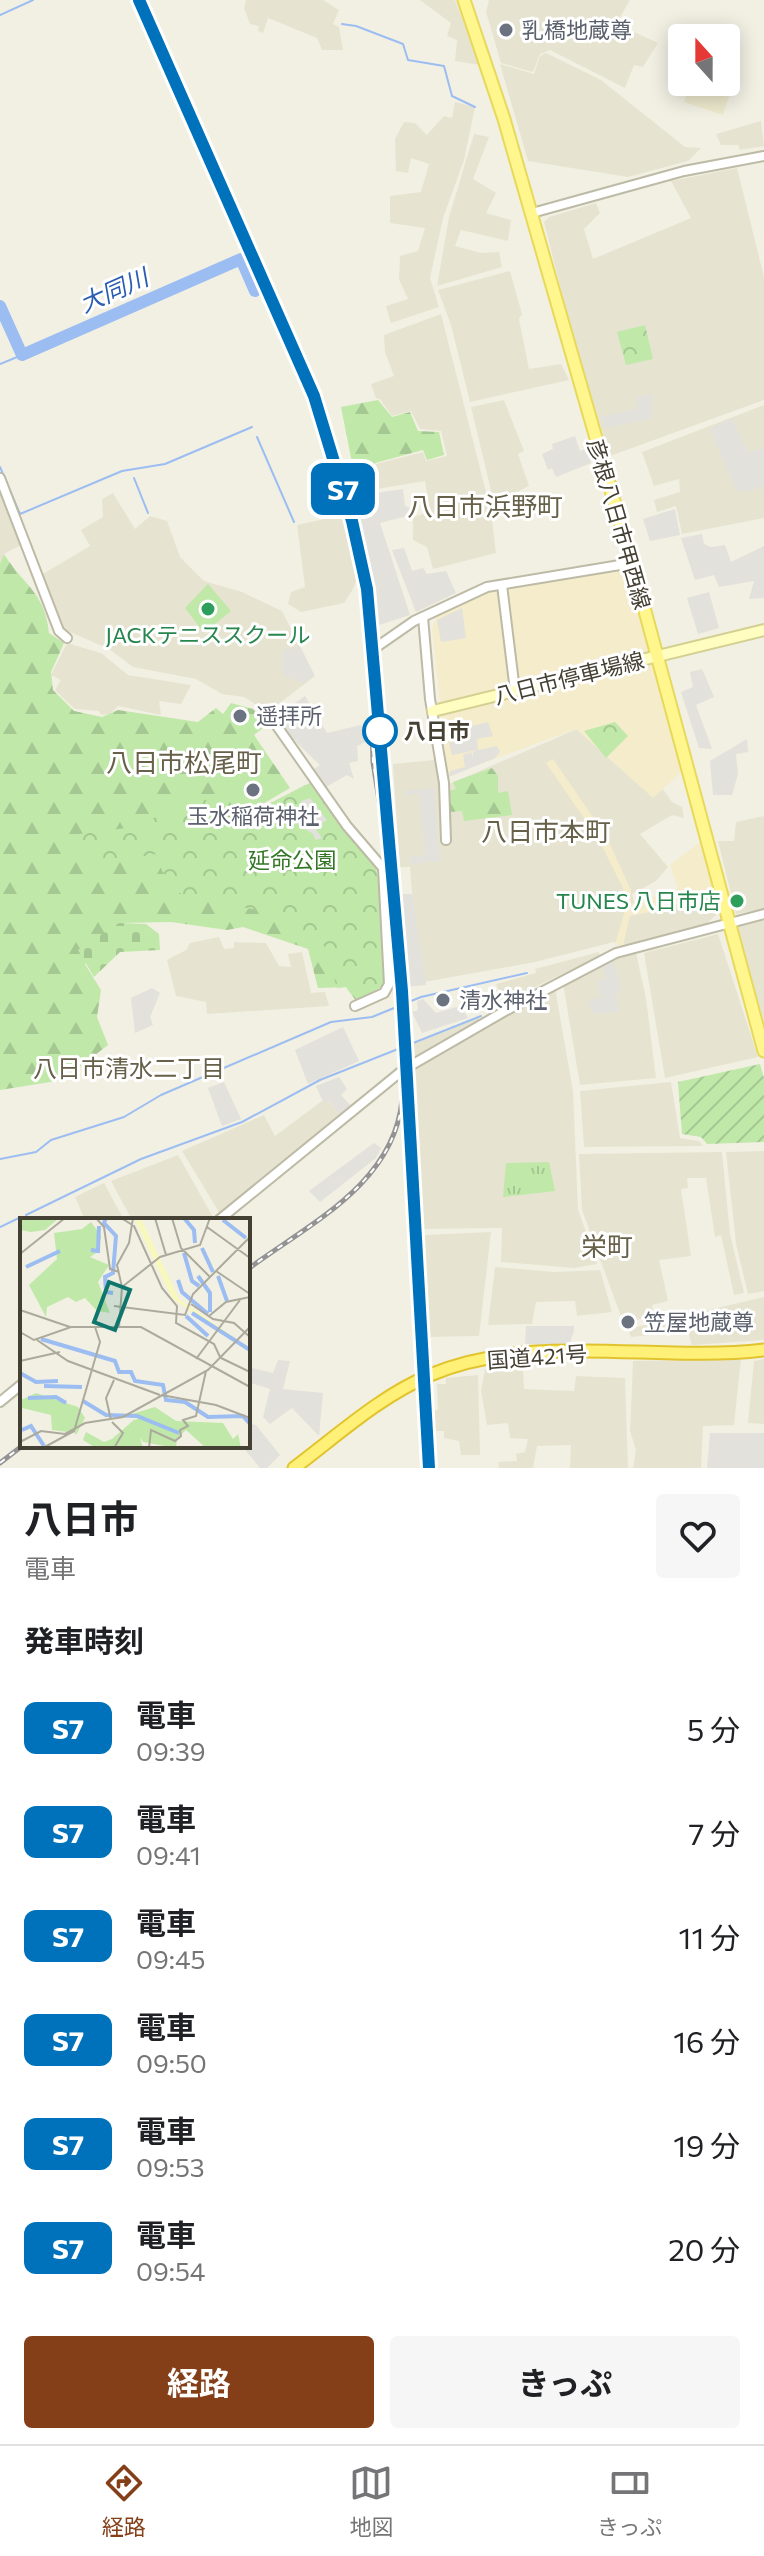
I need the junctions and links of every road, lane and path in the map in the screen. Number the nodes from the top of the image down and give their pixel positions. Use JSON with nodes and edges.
{"nodes":[{"id":1,"x":464,"y":0,"type":"edge"},
{"id":2,"x":764,"y":156,"type":"edge"},
{"id":3,"x":532,"y":213,"type":"junction"},
{"id":4,"x":0,"y":478,"type":"edge"},
{"id":5,"x":632,"y":563,"type":"junction"},
{"id":6,"x":502,"y":585,"type":"junction"},
{"id":7,"x":423,"y":617,"type":"junction"},
{"id":8,"x":764,"y":630,"type":"edge"},
{"id":9,"x":67,"y":638,"type":"dead end"},
{"id":10,"x":378,"y":646,"type":"dead end"},
{"id":11,"x":658,"y":655,"type":"junction"},
{"id":12,"x":515,"y":691,"type":"junction"},
{"id":13,"x":433,"y":711,"type":"junction"},
{"id":14,"x":272,"y":719,"type":"dead end"},
{"id":15,"x":446,"y":840,"type":"dead end"},
{"id":16,"x":764,"y":914,"type":"edge"},
{"id":17,"x":727,"y":922,"type":"junction"},
{"id":18,"x":355,"y":1006,"type":"dead end"},
{"id":19,"x":764,"y":1051,"type":"edge"},
{"id":20,"x":221,"y":1218,"type":"edge"},
{"id":21,"x":764,"y":1350,"type":"edge"},
{"id":22,"x":20,"y":1386,"type":"edge"},
{"id":23,"x":0,"y":1402,"type":"edge"},
{"id":24,"x":294,"y":1468,"type":"edge"}],
"edges":[{"from":1,"to":3,"type":"main road","name":"彦根八日市甲西線"},
{"from":2,"to":3,"type":"street"},
{"from":3,"to":5,"type":"main road","name":"彦根八日市甲西線"},
{"from":4,"to":9,"type":"street"},
{"from":5,"to":6,"type":"street"},
{"from":5,"to":11,"type":"main road","name":"彦根八日市甲西線"},
{"from":6,"to":7,"type":"street"},
{"from":6,"to":12,"type":"street"},
{"from":7,"to":10,"type":"street"},
{"from":7,"to":13,"type":"street"},
{"from":8,"to":11,"type":"main road","name":"八日市停車場線"},
{"from":11,"to":12,"type":"main road","name":"八日市停車場線"},
{"from":11,"to":17,"type":"main road","name":"彦根八日市甲西線"},
{"from":12,"to":13,"type":"main road","name":"八日市停車場線"},
{"from":13,"to":15,"type":"street"},
{"from":14,"to":18,"type":"street"},
{"from":16,"to":17,"type":"street"},
{"from":17,"to":19,"type":"main road","name":"彦根八日市甲西線"},
{"from":17,"to":20,"type":"street"},
{"from":21,"to":24,"type":"highway","name":"国道421号"},
{"from":22,"to":23,"type":"street"}]}
